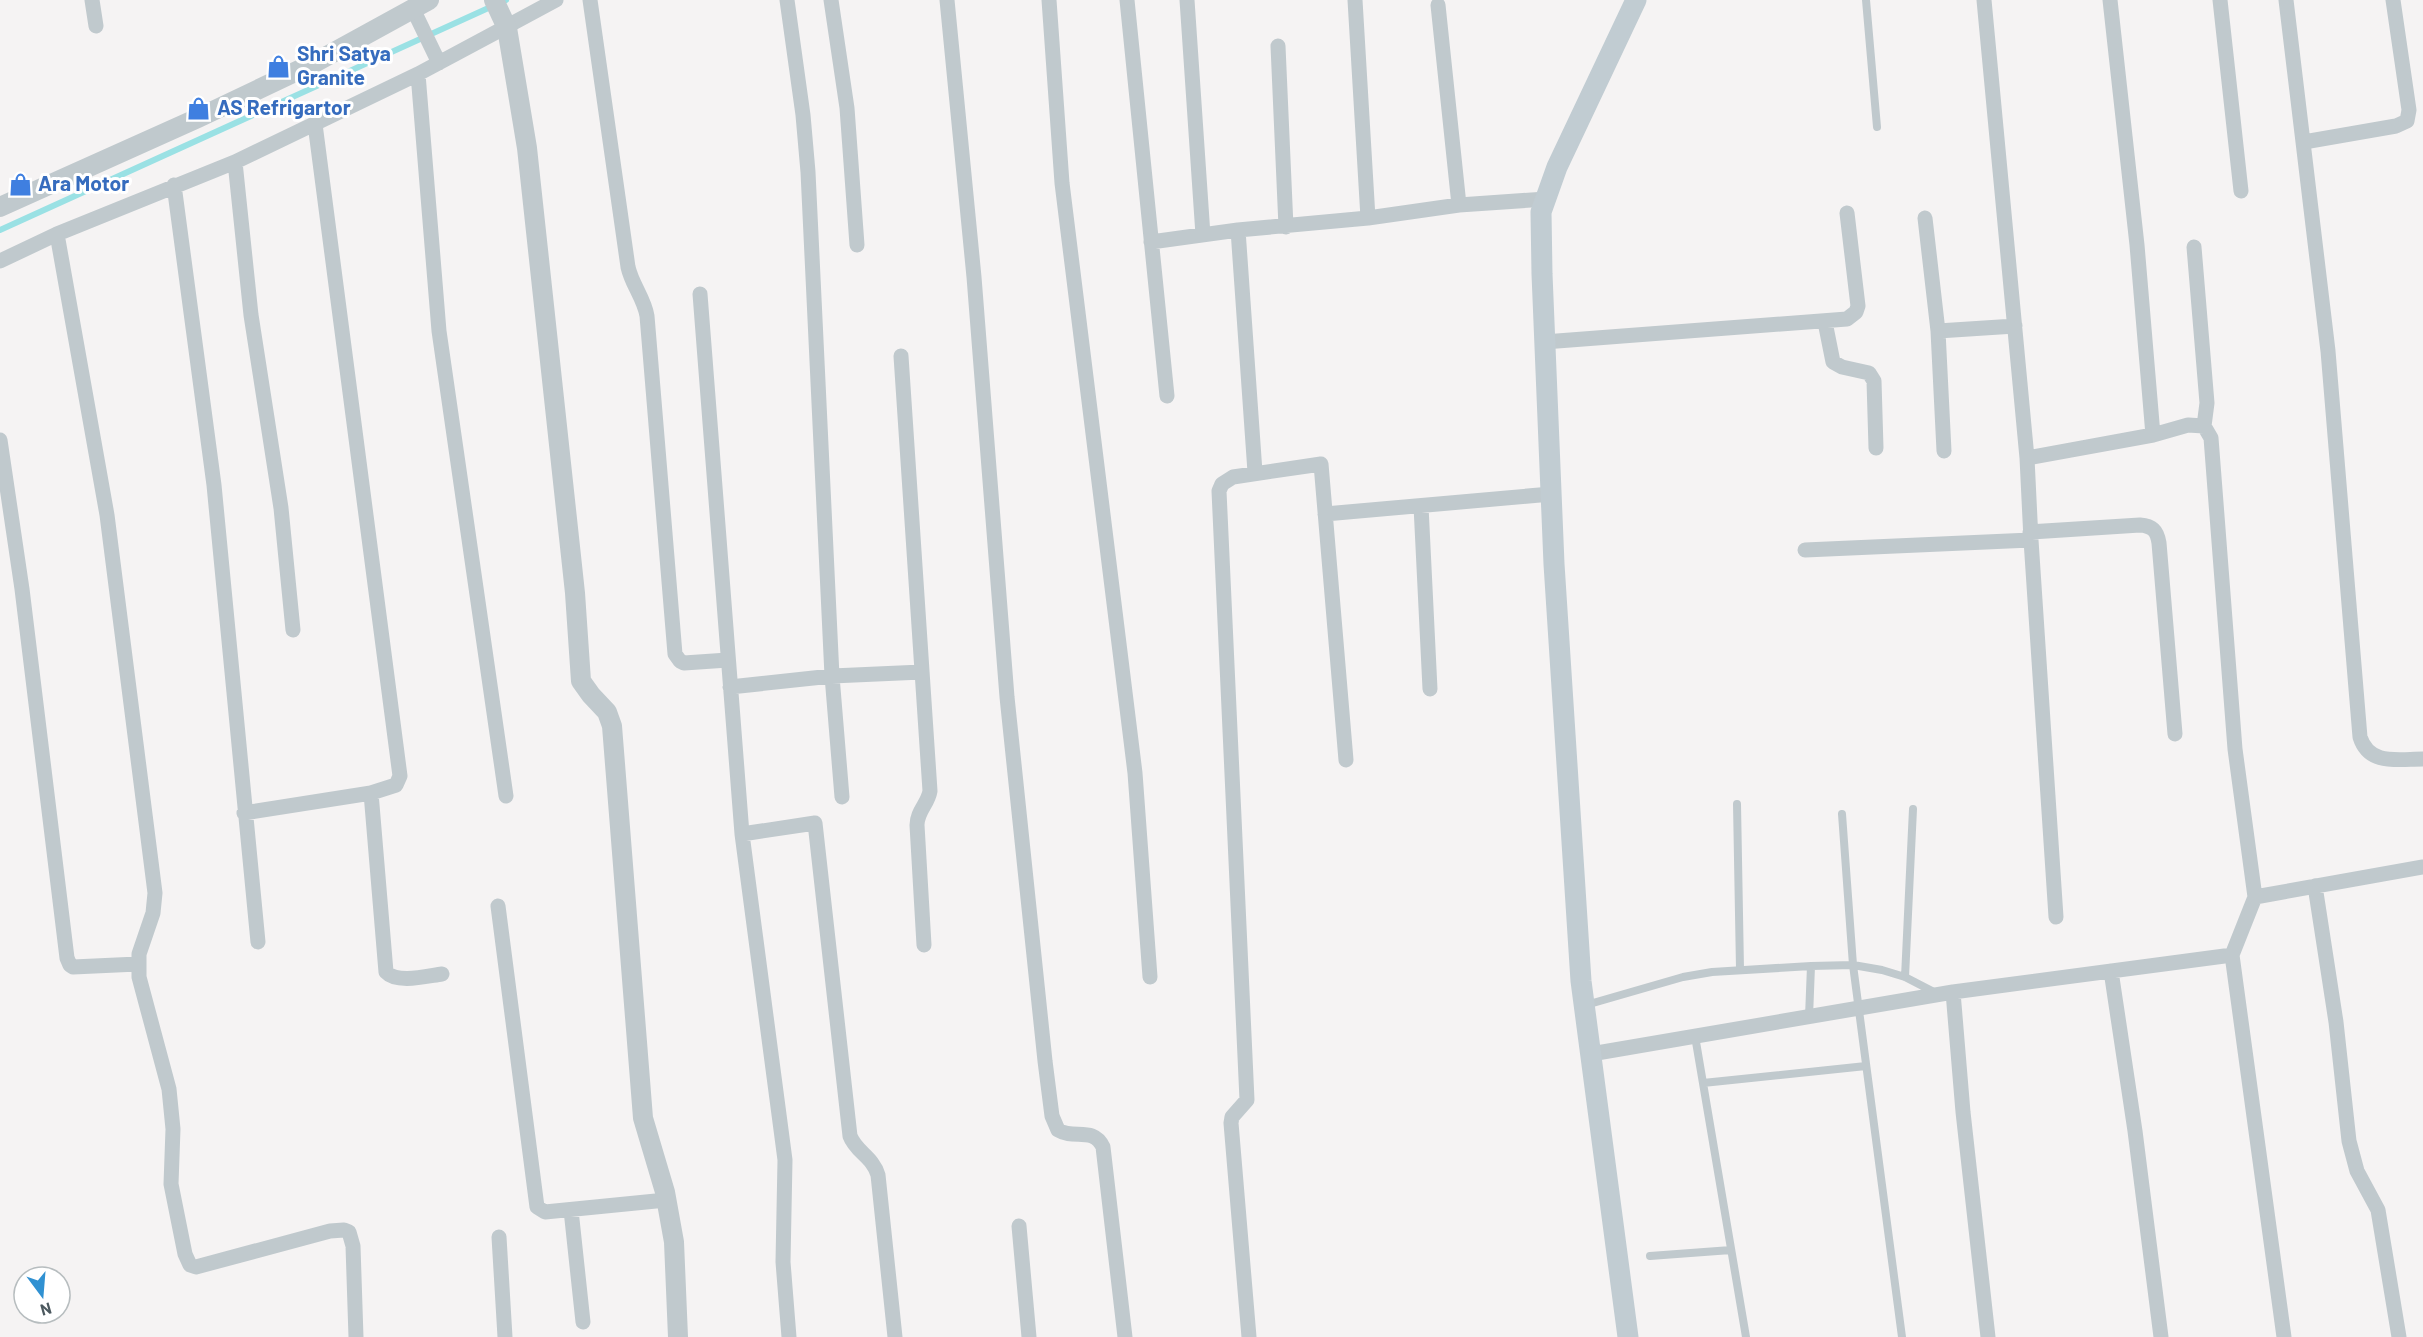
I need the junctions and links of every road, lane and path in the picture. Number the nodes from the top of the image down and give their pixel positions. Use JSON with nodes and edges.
{"nodes":[{"id":1,"x":92,"y":0,"type":"edge"},
{"id":2,"x":556,"y":0,"type":"edge"},
{"id":3,"x":590,"y":0,"type":"edge"},
{"id":4,"x":787,"y":0,"type":"edge"},
{"id":5,"x":831,"y":0,"type":"edge"},
{"id":6,"x":947,"y":0,"type":"edge"},
{"id":7,"x":1049,"y":0,"type":"edge"},
{"id":8,"x":1127,"y":0,"type":"edge"},
{"id":9,"x":1187,"y":0,"type":"edge"},
{"id":10,"x":1355,"y":0,"type":"edge"},
{"id":11,"x":1636,"y":0,"type":"edge"},
{"id":12,"x":1866,"y":0,"type":"edge"},
{"id":13,"x":1984,"y":0,"type":"edge"},
{"id":14,"x":2110,"y":0,"type":"edge"},
{"id":15,"x":2220,"y":0,"type":"edge"},
{"id":16,"x":2286,"y":0,"type":"edge"},
{"id":17,"x":2393,"y":0,"type":"edge"},
{"id":18,"x":1438,"y":4,"type":"dead end"},
{"id":19,"x":420,"y":11,"type":"edge"},
{"id":20,"x":501,"y":14,"type":"edge"},
{"id":21,"x":96,"y":26,"type":"dead end"},
{"id":22,"x":1278,"y":46,"type":"dead end"},
{"id":23,"x":437,"y":59,"type":"junction"},
{"id":24,"x":418,"y":74,"type":"junction"},
{"id":25,"x":315,"y":124,"type":"junction"},
{"id":26,"x":1876,"y":127,"type":"dead end"},
{"id":27,"x":2304,"y":142,"type":"junction"},
{"id":28,"x":235,"y":162,"type":"junction"},
{"id":29,"x":174,"y":185,"type":"junction"},
{"id":30,"x":2241,"y":191,"type":"dead end"},
{"id":31,"x":1546,"y":199,"type":"junction"},
{"id":32,"x":1459,"y":205,"type":"junction"},
{"id":33,"x":0,"y":207,"type":"edge"},
{"id":34,"x":1847,"y":213,"type":"dead end"},
{"id":35,"x":1368,"y":218,"type":"junction"},
{"id":36,"x":1925,"y":218,"type":"dead end"},
{"id":37,"x":1286,"y":227,"type":"junction"},
{"id":38,"x":1238,"y":230,"type":"junction"},
{"id":39,"x":57,"y":234,"type":"junction"},
{"id":40,"x":1203,"y":235,"type":"junction"},
{"id":41,"x":1151,"y":242,"type":"junction"},
{"id":42,"x":857,"y":245,"type":"dead end"},
{"id":43,"x":2194,"y":247,"type":"dead end"},
{"id":44,"x":0,"y":261,"type":"edge"},
{"id":45,"x":700,"y":294,"type":"dead end"},
{"id":46,"x":1825,"y":322,"type":"junction"},
{"id":47,"x":2015,"y":326,"type":"junction"},
{"id":48,"x":1938,"y":331,"type":"junction"},
{"id":49,"x":1544,"y":342,"type":"junction"},
{"id":50,"x":901,"y":356,"type":"dead end"},
{"id":51,"x":1167,"y":396,"type":"dead end"},
{"id":52,"x":2204,"y":426,"type":"junction"},
{"id":53,"x":2153,"y":435,"type":"junction"},
{"id":54,"x":0,"y":440,"type":"edge"},
{"id":55,"x":1876,"y":448,"type":"dead end"},
{"id":56,"x":1944,"y":451,"type":"dead end"},
{"id":57,"x":2028,"y":459,"type":"junction"},
{"id":58,"x":1255,"y":472,"type":"junction"},
{"id":59,"x":1551,"y":494,"type":"junction"},
{"id":60,"x":1421,"y":506,"type":"junction"},
{"id":61,"x":1325,"y":514,"type":"junction"},
{"id":62,"x":2031,"y":536,"type":"junction"},
{"id":63,"x":1805,"y":550,"type":"dead end"},
{"id":64,"x":293,"y":630,"type":"dead end"},
{"id":65,"x":728,"y":660,"type":"junction"},
{"id":66,"x":922,"y":672,"type":"junction"},
{"id":67,"x":832,"y":676,"type":"junction"},
{"id":68,"x":730,"y":687,"type":"junction"},
{"id":69,"x":1430,"y":688,"type":"dead end"},
{"id":70,"x":2175,"y":734,"type":"dead end"},
{"id":71,"x":2423,"y":759,"type":"edge"},
{"id":72,"x":1346,"y":760,"type":"dead end"},
{"id":73,"x":371,"y":794,"type":"junction"},
{"id":74,"x":506,"y":796,"type":"dead end"},
{"id":75,"x":842,"y":797,"type":"dead end"},
{"id":76,"x":1737,"y":804,"type":"dead end"},
{"id":77,"x":1913,"y":809,"type":"dead end"},
{"id":78,"x":244,"y":813,"type":"junction"},
{"id":79,"x":1842,"y":814,"type":"dead end"},
{"id":80,"x":742,"y":834,"type":"junction"},
{"id":81,"x":2423,"y":867,"type":"edge"},
{"id":82,"x":2315,"y":886,"type":"junction"},
{"id":83,"x":2255,"y":897,"type":"junction"},
{"id":84,"x":498,"y":906,"type":"dead end"},
{"id":85,"x":2056,"y":917,"type":"dead end"},
{"id":86,"x":258,"y":942,"type":"dead end"},
{"id":87,"x":924,"y":945,"type":"dead end"},
{"id":88,"x":2232,"y":955,"type":"junction"},
{"id":89,"x":138,"y":964,"type":"junction"},
{"id":90,"x":1853,"y":965,"type":"junction"},
{"id":91,"x":1811,"y":966,"type":"junction"},
{"id":92,"x":1740,"y":969,"type":"junction"},
{"id":93,"x":2111,"y":971,"type":"junction"},
{"id":94,"x":442,"y":974,"type":"dead end"},
{"id":95,"x":1150,"y":977,"type":"dead end"},
{"id":96,"x":1905,"y":977,"type":"junction"},
{"id":97,"x":1946,"y":994,"type":"junction"},
{"id":98,"x":1584,"y":1005,"type":"junction"},
{"id":99,"x":1859,"y":1009,"type":"junction"},
{"id":100,"x":1809,"y":1017,"type":"junction"},
{"id":101,"x":1695,"y":1036,"type":"junction"},
{"id":102,"x":1591,"y":1054,"type":"junction"},
{"id":103,"x":1866,"y":1066,"type":"junction"},
{"id":104,"x":1703,"y":1083,"type":"junction"},
{"id":105,"x":666,"y":1200,"type":"junction"},
{"id":106,"x":571,"y":1210,"type":"junction"},
{"id":107,"x":1019,"y":1226,"type":"dead end"},
{"id":108,"x":499,"y":1237,"type":"dead end"},
{"id":109,"x":1731,"y":1250,"type":"junction"},
{"id":110,"x":1650,"y":1256,"type":"dead end"},
{"id":111,"x":583,"y":1322,"type":"dead end"},
{"id":112,"x":356,"y":1337,"type":"edge"},
{"id":113,"x":505,"y":1337,"type":"edge"},
{"id":114,"x":678,"y":1337,"type":"edge"},
{"id":115,"x":789,"y":1337,"type":"edge"},
{"id":116,"x":895,"y":1337,"type":"edge"},
{"id":117,"x":1029,"y":1337,"type":"edge"},
{"id":118,"x":1125,"y":1337,"type":"edge"},
{"id":119,"x":1249,"y":1337,"type":"edge"},
{"id":120,"x":1628,"y":1337,"type":"edge"},
{"id":121,"x":1746,"y":1337,"type":"edge"},
{"id":122,"x":1902,"y":1337,"type":"edge"},
{"id":123,"x":1988,"y":1337,"type":"edge"},
{"id":124,"x":2161,"y":1337,"type":"edge"},
{"id":125,"x":2284,"y":1337,"type":"edge"},
{"id":126,"x":2398,"y":1337,"type":"edge"}],
"edges":[{"from":1,"to":21,"type":"street"},
{"from":2,"to":20,"type":"street"},
{"from":3,"to":65,"type":"street"},
{"from":4,"to":67,"type":"street"},
{"from":5,"to":42,"type":"street"},
{"from":6,"to":118,"type":"street"},
{"from":7,"to":95,"type":"street"},
{"from":8,"to":41,"type":"street"},
{"from":9,"to":40,"type":"street"},
{"from":10,"to":35,"type":"street"},
{"from":11,"to":31,"type":"main road"},
{"from":12,"to":26,"type":"lane"},
{"from":13,"to":47,"type":"street"},
{"from":14,"to":53,"type":"street"},
{"from":15,"to":30,"type":"street"},
{"from":16,"to":27,"type":"street"},
{"from":17,"to":27,"type":"street"},
{"from":18,"to":32,"type":"street"},
{"from":19,"to":23,"type":"street"},
{"from":19,"to":33,"type":"street"},
{"from":20,"to":23,"type":"street"},
{"from":20,"to":105,"type":"street"},
{"from":22,"to":37,"type":"street"},
{"from":23,"to":24,"type":"street"},
{"from":24,"to":25,"type":"street"},
{"from":24,"to":74,"type":"street"},
{"from":25,"to":28,"type":"street"},
{"from":25,"to":73,"type":"street"},
{"from":27,"to":71,"type":"street"},
{"from":28,"to":29,"type":"street"},
{"from":28,"to":64,"type":"street"},
{"from":29,"to":39,"type":"street"},
{"from":29,"to":78,"type":"street"},
{"from":31,"to":32,"type":"street"},
{"from":31,"to":49,"type":"main road"},
{"from":32,"to":35,"type":"street"},
{"from":34,"to":46,"type":"street"},
{"from":35,"to":37,"type":"street"},
{"from":36,"to":48,"type":"street"},
{"from":37,"to":38,"type":"street"},
{"from":38,"to":40,"type":"street"},
{"from":38,"to":58,"type":"street"},
{"from":39,"to":44,"type":"street"},
{"from":39,"to":89,"type":"street"},
{"from":40,"to":41,"type":"street"},
{"from":41,"to":51,"type":"street"},
{"from":43,"to":52,"type":"street"},
{"from":45,"to":65,"type":"street"},
{"from":46,"to":49,"type":"street"},
{"from":46,"to":55,"type":"street"},
{"from":47,"to":48,"type":"street"},
{"from":47,"to":57,"type":"street"},
{"from":48,"to":56,"type":"street"},
{"from":49,"to":59,"type":"main road"},
{"from":50,"to":66,"type":"street"},
{"from":52,"to":53,"type":"street"},
{"from":52,"to":83,"type":"street"},
{"from":53,"to":57,"type":"street"},
{"from":54,"to":89,"type":"street"},
{"from":57,"to":62,"type":"street"},
{"from":58,"to":61,"type":"street"},
{"from":58,"to":119,"type":"street"},
{"from":59,"to":60,"type":"street"},
{"from":59,"to":98,"type":"main road"},
{"from":60,"to":61,"type":"street"},
{"from":60,"to":69,"type":"street"},
{"from":61,"to":72,"type":"street"},
{"from":62,"to":63,"type":"street"},
{"from":62,"to":70,"type":"street"},
{"from":62,"to":85,"type":"street"},
{"from":65,"to":68,"type":"street"},
{"from":66,"to":67,"type":"street"},
{"from":66,"to":87,"type":"street"},
{"from":67,"to":68,"type":"street"},
{"from":67,"to":75,"type":"street"},
{"from":68,"to":80,"type":"street"},
{"from":73,"to":78,"type":"street"},
{"from":73,"to":94,"type":"street"},
{"from":76,"to":92,"type":"lane"},
{"from":77,"to":96,"type":"lane"},
{"from":78,"to":86,"type":"street"},
{"from":79,"to":90,"type":"lane"},
{"from":80,"to":115,"type":"street"},
{"from":80,"to":116,"type":"street"},
{"from":81,"to":82,"type":"street"},
{"from":82,"to":83,"type":"street"},
{"from":82,"to":126,"type":"street"},
{"from":83,"to":88,"type":"street"},
{"from":84,"to":106,"type":"street"},
{"from":88,"to":93,"type":"street"},
{"from":88,"to":125,"type":"street"},
{"from":89,"to":112,"type":"street"},
{"from":90,"to":91,"type":"lane"},
{"from":90,"to":96,"type":"lane"},
{"from":90,"to":99,"type":"lane"},
{"from":91,"to":92,"type":"lane"},
{"from":91,"to":100,"type":"lane"},
{"from":92,"to":98,"type":"lane"},
{"from":93,"to":97,"type":"street"},
{"from":93,"to":124,"type":"street"},
{"from":96,"to":97,"type":"lane"},
{"from":97,"to":99,"type":"street"},
{"from":97,"to":123,"type":"street"},
{"from":98,"to":102,"type":"main road"},
{"from":99,"to":100,"type":"street"},
{"from":99,"to":103,"type":"lane"},
{"from":100,"to":101,"type":"street"},
{"from":101,"to":102,"type":"street"},
{"from":101,"to":104,"type":"lane"},
{"from":102,"to":120,"type":"main road"},
{"from":103,"to":104,"type":"lane"},
{"from":103,"to":122,"type":"lane"},
{"from":104,"to":109,"type":"lane"},
{"from":105,"to":106,"type":"street"},
{"from":105,"to":114,"type":"street"},
{"from":106,"to":111,"type":"street"},
{"from":107,"to":117,"type":"street"},
{"from":108,"to":113,"type":"street"},
{"from":109,"to":110,"type":"lane"},
{"from":109,"to":121,"type":"lane"}]}
